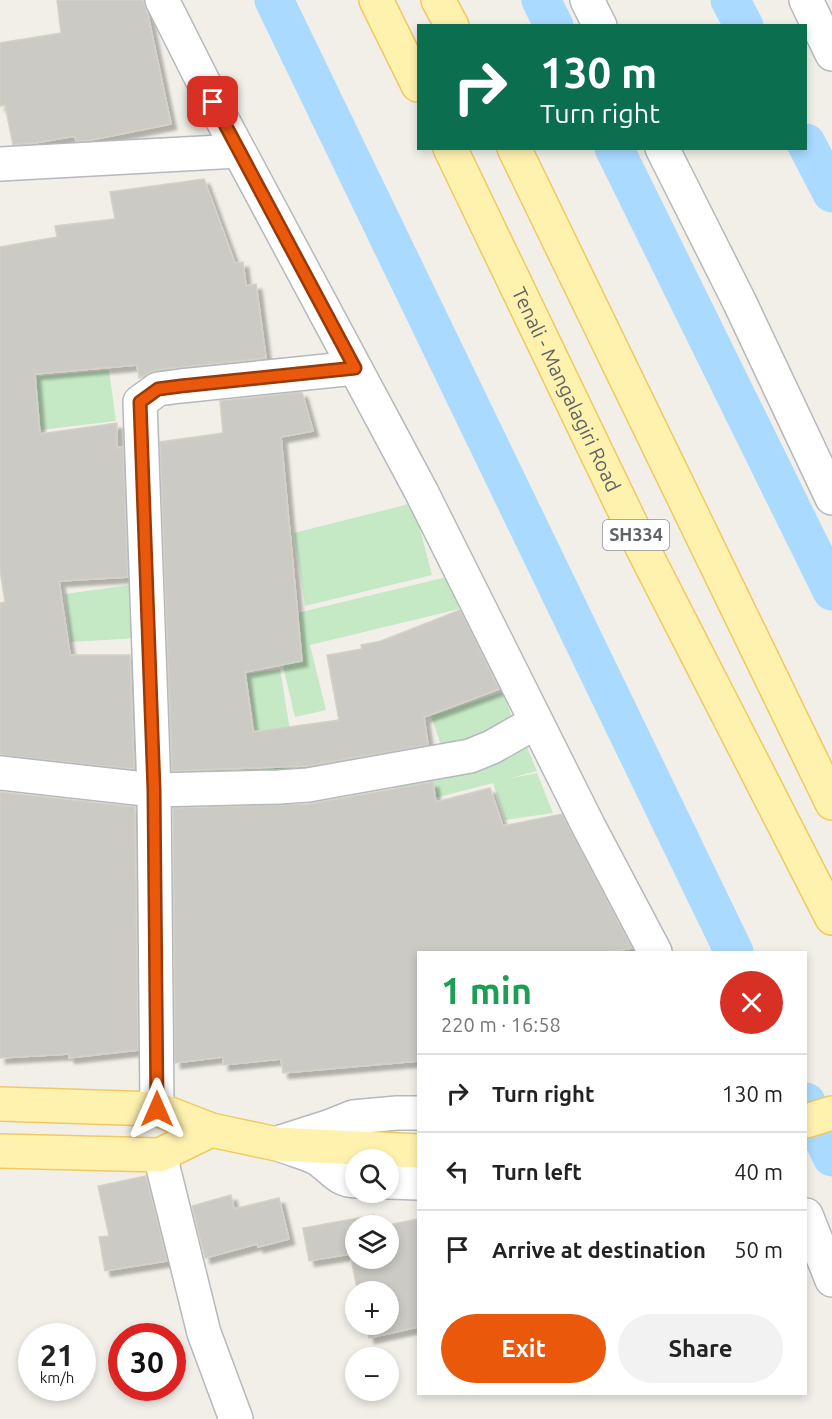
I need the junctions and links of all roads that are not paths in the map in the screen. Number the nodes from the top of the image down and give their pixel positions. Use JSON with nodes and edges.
{"nodes":[{"id":1,"x":162,"y":0,"type":"edge"},
{"id":2,"x":376,"y":0,"type":"edge"},
{"id":3,"x":438,"y":0,"type":"edge"},
{"id":4,"x":587,"y":0,"type":"edge"},
{"id":5,"x":806,"y":0,"type":"edge"},
{"id":6,"x":451,"y":24,"type":"edge"},
{"id":7,"x":599,"y":24,"type":"edge"},
{"id":8,"x":832,"y":54,"type":"edge"},
{"id":9,"x":417,"y":83,"type":"edge"},
{"id":10,"x":238,"y":150,"type":"junction"},
{"id":11,"x":451,"y":150,"type":"edge"},
{"id":12,"x":515,"y":150,"type":"edge"},
{"id":13,"x":663,"y":150,"type":"edge"},
{"id":14,"x":0,"y":164,"type":"edge"},
{"id":15,"x":355,"y":368,"type":"junction"},
{"id":16,"x":832,"y":498,"type":"edge"},
{"id":17,"x":536,"y":722,"type":"junction"},
{"id":18,"x":0,"y":773,"type":"edge"},
{"id":19,"x":154,"y":790,"type":"junction"},
{"id":20,"x":832,"y":803,"type":"edge"},
{"id":21,"x":832,"y":918,"type":"edge"},
{"id":22,"x":654,"y":951,"type":"edge"},
{"id":23,"x":0,"y":1104,"type":"edge"},
{"id":24,"x":157,"y":1109,"type":"junction"},
{"id":25,"x":417,"y":1113,"type":"edge"},
{"id":26,"x":832,"y":1113,"type":"edge"},
{"id":27,"x":807,"y":1121,"type":"edge"},
{"id":28,"x":211,"y":1130,"type":"junction"},
{"id":29,"x":277,"y":1144,"type":"junction"},
{"id":30,"x":0,"y":1151,"type":"edge"},
{"id":31,"x":417,"y":1151,"type":"edge"},
{"id":32,"x":160,"y":1155,"type":"junction"},
{"id":33,"x":345,"y":1180,"type":"edge"},
{"id":34,"x":399,"y":1182,"type":"edge"},
{"id":35,"x":417,"y":1183,"type":"edge"},
{"id":36,"x":807,"y":1218,"type":"edge"},
{"id":37,"x":832,"y":1280,"type":"edge"},
{"id":38,"x":236,"y":1419,"type":"edge"}],
"edges":[{"from":1,"to":10,"type":"street"},
{"from":2,"to":9,"type":"main road"},
{"from":3,"to":6,"type":"main road"},
{"from":4,"to":7,"type":"street"},
{"from":5,"to":8,"type":"street"},
{"from":10,"to":14,"type":"street"},
{"from":10,"to":15,"type":"street"},
{"from":11,"to":21,"type":"main road","name":"Tenali - Mangalagiri Road","number":"SH334"},
{"from":12,"to":20,"type":"main road","number":"SH334"},
{"from":13,"to":16,"type":"street"},
{"from":15,"to":17,"type":"street"},
{"from":15,"to":19,"type":"street"},
{"from":17,"to":19,"type":"street"},
{"from":17,"to":22,"type":"street"},
{"from":18,"to":19,"type":"street"},
{"from":19,"to":24,"type":"street"},
{"from":23,"to":24,"type":"main road"},
{"from":24,"to":28,"type":"main road"},
{"from":25,"to":29,"type":"street"},
{"from":26,"to":27,"type":"main road"},
{"from":28,"to":29,"type":"main road"},
{"from":28,"to":32,"type":"main road"},
{"from":29,"to":31,"type":"main road"},
{"from":29,"to":33,"type":"street"},
{"from":30,"to":32,"type":"main road"},
{"from":32,"to":38,"type":"street"},
{"from":34,"to":35,"type":"street"},
{"from":36,"to":37,"type":"street"}]}
